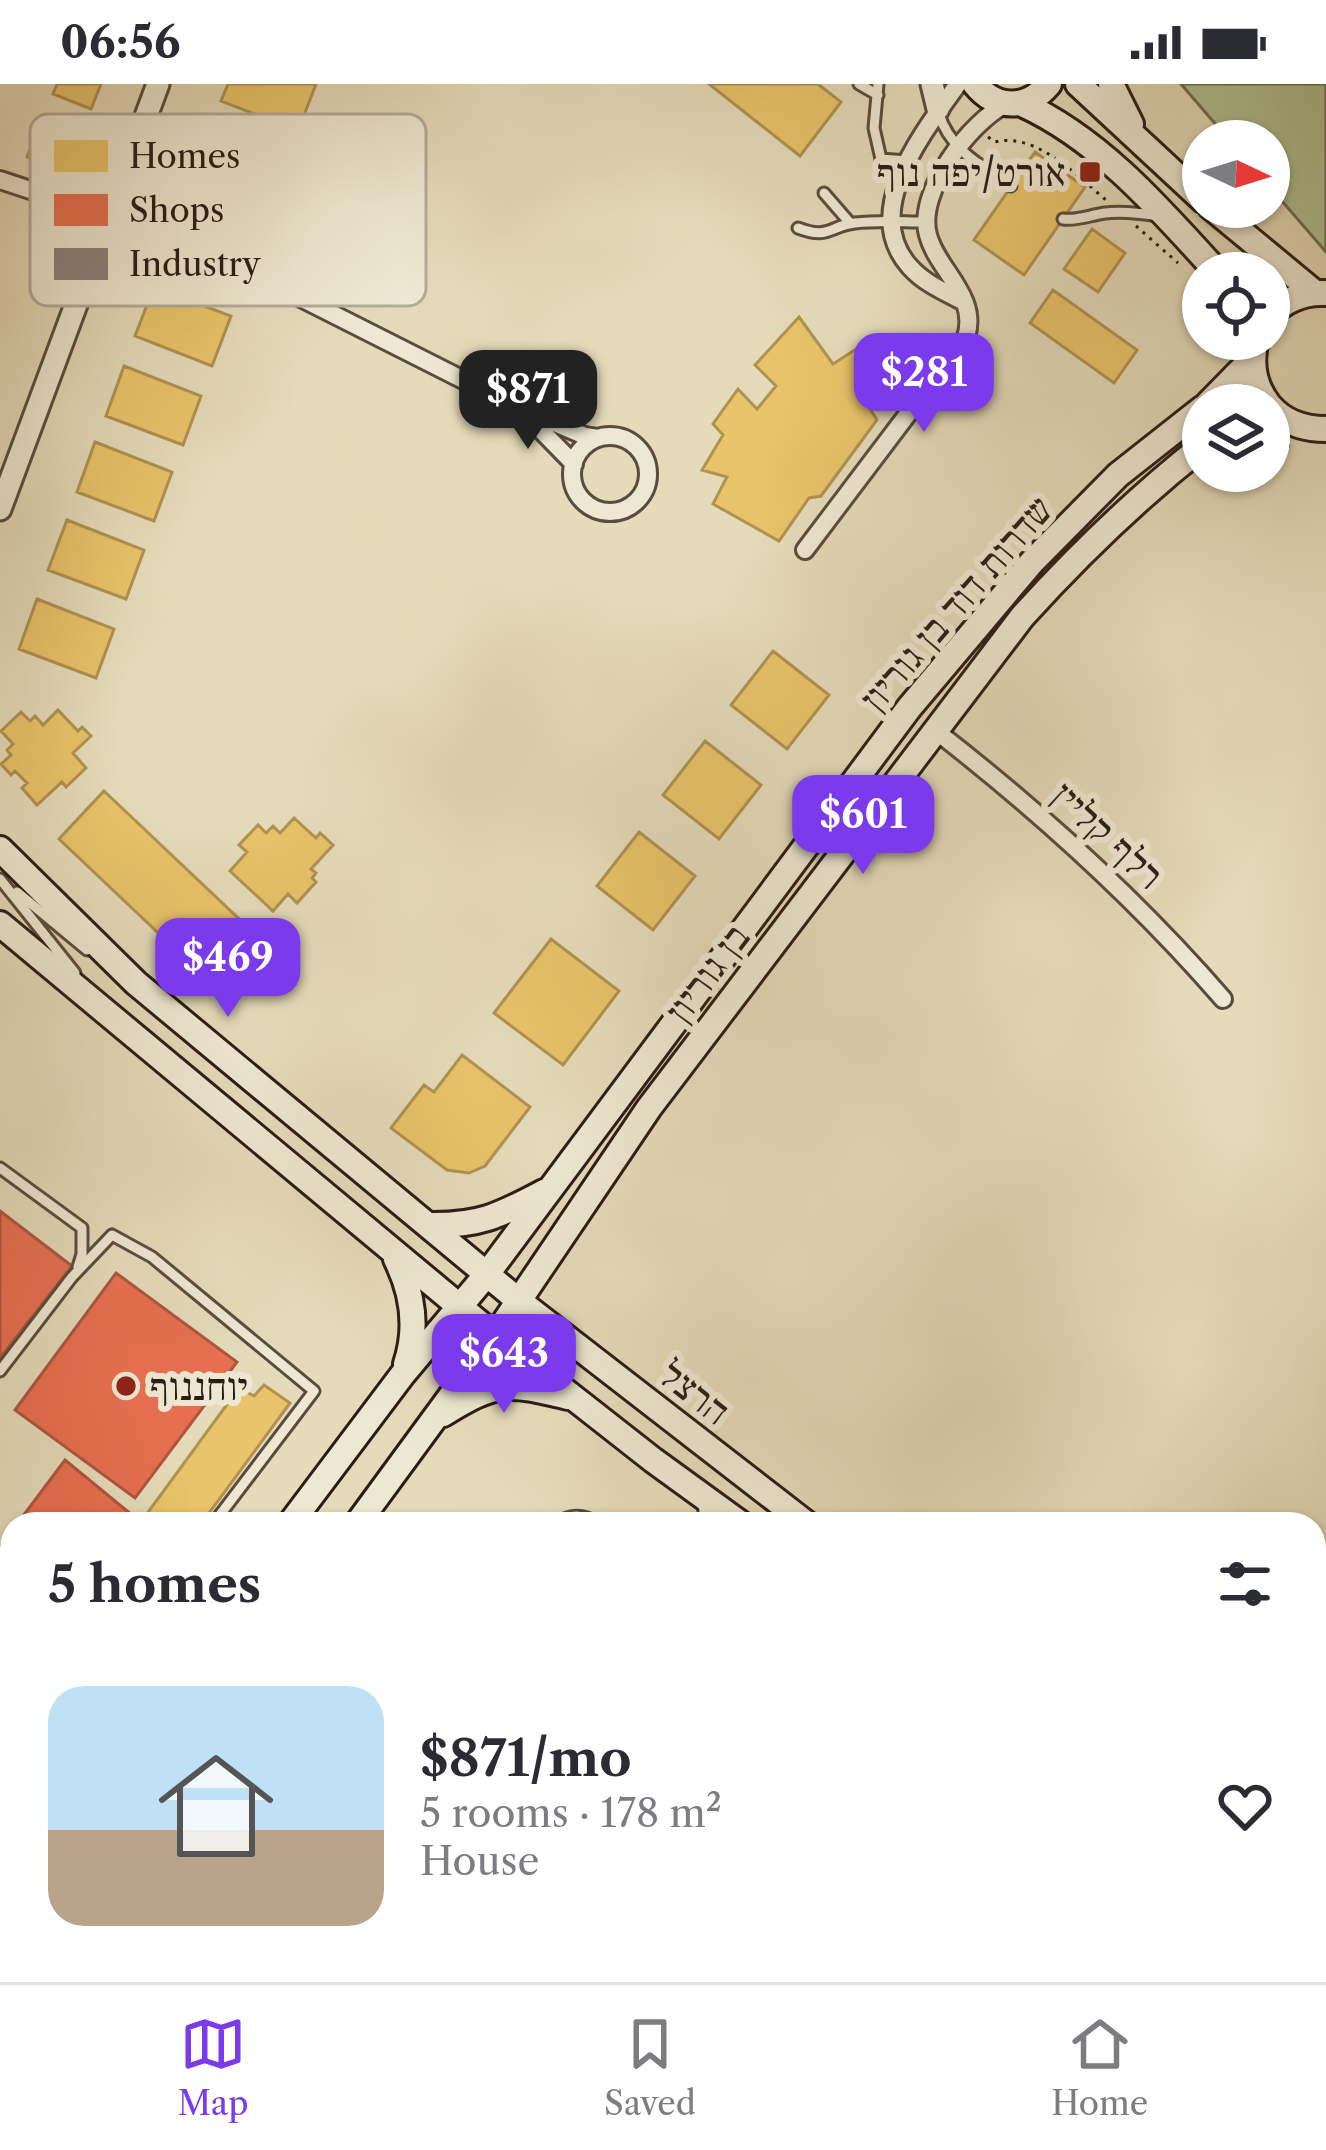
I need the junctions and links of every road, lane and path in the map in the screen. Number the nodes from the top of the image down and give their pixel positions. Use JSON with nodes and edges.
{"nodes":[{"id":1,"x":158,"y":84,"type":"edge"},
{"id":2,"x":859,"y":84,"type":"edge"},
{"id":3,"x":932,"y":84,"type":"edge"},
{"id":4,"x":958,"y":84,"type":"edge"},
{"id":5,"x":975,"y":84,"type":"edge"},
{"id":6,"x":1048,"y":84,"type":"edge"},
{"id":7,"x":1078,"y":84,"type":"edge"},
{"id":8,"x":1111,"y":84,"type":"edge"},
{"id":9,"x":878,"y":89,"type":"edge"},
{"id":10,"x":1013,"y":104,"type":"junction"},
{"id":11,"x":938,"y":109,"type":"junction"},
{"id":12,"x":147,"y":114,"type":"edge"},
{"id":13,"x":974,"y":127,"type":"junction"},
{"id":14,"x":1141,"y":142,"type":"junction"},
{"id":15,"x":958,"y":149,"type":"junction"},
{"id":16,"x":907,"y":161,"type":"junction"},
{"id":17,"x":0,"y":180,"type":"edge"},
{"id":18,"x":1182,"y":180,"type":"edge"},
{"id":19,"x":1011,"y":186,"type":"dead end"},
{"id":20,"x":30,"y":190,"type":"edge"},
{"id":21,"x":824,"y":193,"type":"dead end"},
{"id":22,"x":1121,"y":212,"type":"junction"},
{"id":23,"x":1167,"y":218,"type":"junction"},
{"id":24,"x":1063,"y":219,"type":"dead end"},
{"id":25,"x":892,"y":222,"type":"junction"},
{"id":26,"x":926,"y":222,"type":"junction"},
{"id":27,"x":850,"y":223,"type":"junction"},
{"id":28,"x":798,"y":228,"type":"dead end"},
{"id":29,"x":1236,"y":228,"type":"edge"},
{"id":30,"x":1248,"y":228,"type":"edge"},
{"id":31,"x":1254,"y":244,"type":"junction"},
{"id":32,"x":1199,"y":252,"type":"edge"},
{"id":33,"x":1182,"y":266,"type":"edge"},
{"id":34,"x":1320,"y":293,"type":"edge"},
{"id":35,"x":1290,"y":300,"type":"edge"},
{"id":36,"x":965,"y":303,"type":"junction"},
{"id":37,"x":76,"y":306,"type":"edge"},
{"id":38,"x":317,"y":306,"type":"edge"},
{"id":39,"x":1245,"y":360,"type":"edge"},
{"id":40,"x":1224,"y":384,"type":"edge"},
{"id":41,"x":517,"y":407,"type":"junction"},
{"id":42,"x":1290,"y":423,"type":"edge"},
{"id":43,"x":1182,"y":424,"type":"edge"},
{"id":44,"x":1326,"y":429,"type":"edge"},
{"id":45,"x":598,"y":438,"type":"junction"},
{"id":46,"x":574,"y":464,"type":"junction"},
{"id":47,"x":1182,"y":464,"type":"edge"},
{"id":48,"x":0,"y":509,"type":"edge"},
{"id":49,"x":805,"y":550,"type":"dead end"},
{"id":50,"x":936,"y":731,"type":"junction"},
{"id":51,"x":0,"y":849,"type":"edge"},
{"id":52,"x":0,"y":878,"type":"edge"},
{"id":53,"x":0,"y":924,"type":"edge"},
{"id":54,"x":136,"y":982,"type":"junction"},
{"id":55,"x":1223,"y":999,"type":"dead end"},
{"id":56,"x":112,"y":1016,"type":"junction"},
{"id":57,"x":0,"y":1168,"type":"edge"},
{"id":58,"x":550,"y":1189,"type":"junction"},
{"id":59,"x":428,"y":1225,"type":"junction"},
{"id":60,"x":392,"y":1252,"type":"junction"},
{"id":61,"x":487,"y":1274,"type":"junction"},
{"id":62,"x":73,"y":1276,"type":"junction"},
{"id":63,"x":519,"y":1301,"type":"junction"},
{"id":64,"x":461,"y":1307,"type":"junction"},
{"id":65,"x":495,"y":1336,"type":"junction"},
{"id":66,"x":0,"y":1371,"type":"edge"},
{"id":67,"x":403,"y":1374,"type":"junction"},
{"id":68,"x":576,"y":1399,"type":"junction"},
{"id":69,"x":430,"y":1421,"type":"junction"},
{"id":70,"x":702,"y":1495,"type":"junction"},
{"id":71,"x":222,"y":1512,"type":"edge"},
{"id":72,"x":299,"y":1512,"type":"edge"},
{"id":73,"x":366,"y":1512,"type":"edge"},
{"id":74,"x":704,"y":1512,"type":"edge"},
{"id":75,"x":725,"y":1512,"type":"edge"},
{"id":76,"x":792,"y":1512,"type":"edge"}],
"edges":[{"from":1,"to":12,"type":"street"},
{"from":2,"to":9,"type":"lane"},
{"from":3,"to":11,"type":"street"},
{"from":4,"to":11,"type":"street"},
{"from":5,"to":10,"type":"main road"},
{"from":6,"to":10,"type":"main road"},
{"from":7,"to":14,"type":"main road"},
{"from":8,"to":14,"type":"main road"},
{"from":9,"to":16,"type":"lane"},
{"from":10,"to":13,"type":"street"},
{"from":10,"to":23,"type":"main road"},
{"from":11,"to":15,"type":"lane"},
{"from":11,"to":16,"type":"street"},
{"from":13,"to":15,"type":"street"},
{"from":13,"to":22,"type":"path"},
{"from":14,"to":18,"type":"main road"},
{"from":15,"to":19,"type":"lane"},
{"from":15,"to":26,"type":"street"},
{"from":16,"to":25,"type":"street"},
{"from":17,"to":20,"type":"street"},
{"from":21,"to":27,"type":"lane"},
{"from":22,"to":23,"type":"lane"},
{"from":22,"to":24,"type":"lane"},
{"from":22,"to":33,"type":"path"},
{"from":23,"to":32,"type":"main road"},
{"from":25,"to":26,"type":"lane"},
{"from":25,"to":27,"type":"lane"},
{"from":25,"to":36,"type":"street"},
{"from":26,"to":36,"type":"street"},
{"from":27,"to":28,"type":"lane"},
{"from":29,"to":31,"type":"main road"},
{"from":30,"to":31,"type":"lane"},
{"from":31,"to":34,"type":"main road"},
{"from":34,"to":35,"type":"main road"},
{"from":36,"to":49,"type":"street"},
{"from":37,"to":48,"type":"street"},
{"from":38,"to":41,"type":"street"},
{"from":39,"to":40,"type":"main road","name":"שדרות דוד בן גוריון"},
{"from":41,"to":45,"type":"street"},
{"from":41,"to":46,"type":"street"},
{"from":42,"to":44,"type":"main road"},
{"from":43,"to":58,"type":"main road","name":"שדרות דוד בן גוריון"},
{"from":45,"to":46,"type":"street"},
{"from":45,"to":46,"type":"street"},
{"from":47,"to":50,"type":"main road","name":"בן גוריון"},
{"from":50,"to":55,"type":"street","name":"רלף קליין"},
{"from":50,"to":63,"type":"main road","name":"בן גוריון"},
{"from":51,"to":54,"type":"main road","name":"הרצל"},
{"from":52,"to":54,"type":"lane"},
{"from":52,"to":56,"type":"lane"},
{"from":53,"to":56,"type":"main road"},
{"from":54,"to":59,"type":"main road","name":"הרצל"},
{"from":56,"to":60,"type":"main road"},
{"from":57,"to":62,"type":"lane"},
{"from":58,"to":59,"type":"main road"},
{"from":58,"to":61,"type":"main road","name":"שדרות דוד בן גוריון"},
{"from":59,"to":61,"type":"main road","name":"הרצל"},
{"from":60,"to":64,"type":"main road","name":"הרצל"},
{"from":60,"to":67,"type":"main road"},
{"from":61,"to":63,"type":"main road","name":"הרצל"},
{"from":61,"to":64,"type":"main road","name":"שדרות דוד בן גוריון"},
{"from":62,"to":66,"type":"lane"},
{"from":62,"to":71,"type":"lane"},
{"from":63,"to":65,"type":"main road","name":"בן גוריון"},
{"from":63,"to":76,"type":"main road","name":"הרצל"},
{"from":64,"to":65,"type":"main road","name":"הרצל"},
{"from":64,"to":67,"type":"main road","name":"שדרות דוד בן גוריון"},
{"from":65,"to":68,"type":"main road","name":"הרצל"},
{"from":65,"to":69,"type":"main road","name":"בן גוריון"},
{"from":67,"to":72,"type":"main road","name":"שדרות דוד בן גוריון"},
{"from":68,"to":69,"type":"main road"},
{"from":68,"to":70,"type":"main road","name":"הרצל"},
{"from":69,"to":73,"type":"main road","name":"בן גוריון"},
{"from":70,"to":74,"type":"lane"},
{"from":70,"to":75,"type":"main road","name":"הרצל"}]}
